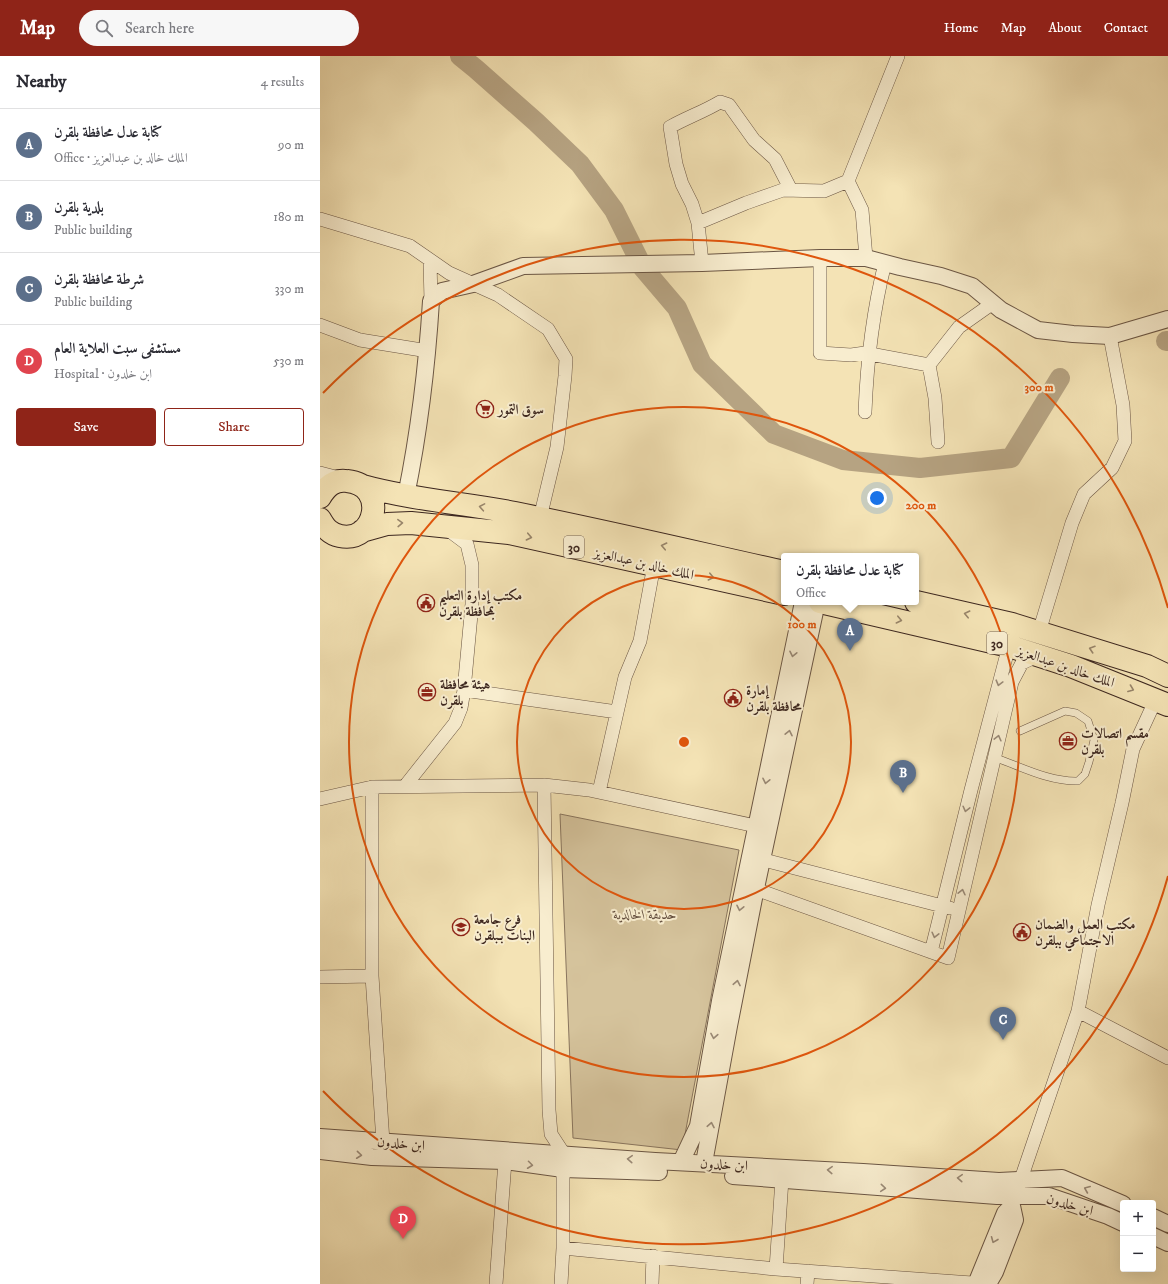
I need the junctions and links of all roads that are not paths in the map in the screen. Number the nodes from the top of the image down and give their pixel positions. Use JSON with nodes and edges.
{"nodes":[{"id":1,"x":898,"y":56,"type":"edge"},
{"id":2,"x":848,"y":181,"type":"junction"},
{"id":3,"x":790,"y":190,"type":"junction"},
{"id":4,"x":320,"y":219,"type":"edge"},
{"id":5,"x":698,"y":224,"type":"junction"},
{"id":6,"x":820,"y":258,"type":"junction"},
{"id":7,"x":866,"y":258,"type":"junction"},
{"id":8,"x":430,"y":261,"type":"junction"},
{"id":9,"x":702,"y":263,"type":"junction"},
{"id":10,"x":885,"y":263,"type":"junction"},
{"id":11,"x":473,"y":284,"type":"junction"},
{"id":12,"x":431,"y":300,"type":"junction"},
{"id":13,"x":993,"y":303,"type":"junction"},
{"id":14,"x":1168,"y":319,"type":"edge"},
{"id":15,"x":320,"y":325,"type":"edge"},
{"id":16,"x":1110,"y":336,"type":"junction"},
{"id":17,"x":428,"y":351,"type":"junction"},
{"id":18,"x":870,"y":354,"type":"junction"},
{"id":19,"x":929,"y":365,"type":"junction"},
{"id":20,"x":865,"y":412,"type":"dead end"},
{"id":21,"x":938,"y":442,"type":"dead end"},
{"id":22,"x":320,"y":473,"type":"edge"},
{"id":23,"x":359,"y":484,"type":"junction"},
{"id":24,"x":406,"y":496,"type":"junction"},
{"id":25,"x":320,"y":497,"type":"edge"},
{"id":26,"x":540,"y":518,"type":"junction"},
{"id":27,"x":442,"y":526,"type":"junction"},
{"id":28,"x":324,"y":529,"type":"edge"},
{"id":29,"x":362,"y":531,"type":"junction"},
{"id":30,"x":654,"y":565,"type":"junction"},
{"id":31,"x":781,"y":571,"type":"edge"},
{"id":32,"x":781,"y":593,"type":"edge"},
{"id":33,"x":919,"y":603,"type":"edge"},
{"id":34,"x":802,"y":605,"type":"edge"},
{"id":35,"x":816,"y":605,"type":"edge"},
{"id":36,"x":833,"y":605,"type":"edge"},
{"id":37,"x":1039,"y":632,"type":"junction"},
{"id":38,"x":1009,"y":646,"type":"junction"},
{"id":39,"x":1039,"y":655,"type":"junction"},
{"id":40,"x":1168,"y":676,"type":"edge"},
{"id":41,"x":464,"y":690,"type":"junction"},
{"id":42,"x":1162,"y":702,"type":"edge"},
{"id":43,"x":617,"y":712,"type":"junction"},
{"id":44,"x":1020,"y":731,"type":"dead end"},
{"id":45,"x":993,"y":757,"type":"junction"},
{"id":46,"x":544,"y":785,"type":"junction"},
{"id":47,"x":404,"y":786,"type":"junction"},
{"id":48,"x":372,"y":787,"type":"junction"},
{"id":49,"x":599,"y":792,"type":"junction"},
{"id":50,"x":320,"y":799,"type":"edge"},
{"id":51,"x":763,"y":828,"type":"junction"},
{"id":52,"x":756,"y":858,"type":"junction"},
{"id":53,"x":750,"y":887,"type":"junction"},
{"id":54,"x":942,"y":906,"type":"junction"},
{"id":55,"x":958,"y":910,"type":"junction"},
{"id":56,"x":931,"y":952,"type":"junction"},
{"id":57,"x":372,"y":976,"type":"junction"},
{"id":58,"x":320,"y":977,"type":"edge"},
{"id":59,"x":1078,"y":1011,"type":"junction"},
{"id":60,"x":1168,"y":1058,"type":"edge"},
{"id":61,"x":320,"y":1137,"type":"edge"},
{"id":62,"x":383,"y":1142,"type":"junction"},
{"id":63,"x":320,"y":1151,"type":"edge"},
{"id":64,"x":504,"y":1161,"type":"junction"},
{"id":65,"x":563,"y":1162,"type":"junction"},
{"id":66,"x":681,"y":1162,"type":"junction"},
{"id":67,"x":704,"y":1163,"type":"junction"},
{"id":68,"x":782,"y":1179,"type":"junction"},
{"id":69,"x":1020,"y":1180,"type":"junction"},
{"id":70,"x":1013,"y":1201,"type":"junction"},
{"id":71,"x":1120,"y":1203,"type":"edge"},
{"id":72,"x":1156,"y":1218,"type":"edge"},
{"id":73,"x":1120,"y":1222,"type":"edge"},
{"id":74,"x":1168,"y":1224,"type":"edge"},
{"id":75,"x":1156,"y":1237,"type":"edge"},
{"id":76,"x":1168,"y":1243,"type":"edge"},
{"id":77,"x":563,"y":1248,"type":"junction"},
{"id":78,"x":653,"y":1256,"type":"junction"},
{"id":79,"x":776,"y":1269,"type":"junction"},
{"id":80,"x":807,"y":1278,"type":"edge"},
{"id":81,"x":496,"y":1284,"type":"edge"},
{"id":82,"x":561,"y":1284,"type":"edge"},
{"id":83,"x":652,"y":1284,"type":"edge"},
{"id":84,"x":980,"y":1284,"type":"edge"}],
"edges":[{"from":1,"to":2,"type":"street"},
{"from":2,"to":3,"type":"street"},
{"from":2,"to":7,"type":"street"},
{"from":3,"to":5,"type":"street"},
{"from":3,"to":5,"type":"street"},
{"from":4,"to":8,"type":"street"},
{"from":5,"to":9,"type":"street"},
{"from":6,"to":7,"type":"street"},
{"from":6,"to":9,"type":"street"},
{"from":6,"to":18,"type":"street"},
{"from":7,"to":10,"type":"street"},
{"from":8,"to":11,"type":"street"},
{"from":8,"to":12,"type":"street"},
{"from":9,"to":11,"type":"street"},
{"from":10,"to":13,"type":"street"},
{"from":10,"to":18,"type":"street"},
{"from":11,"to":12,"type":"street"},
{"from":11,"to":26,"type":"street"},
{"from":12,"to":17,"type":"street"},
{"from":13,"to":16,"type":"street"},
{"from":13,"to":19,"type":"street"},
{"from":14,"to":16,"type":"street"},
{"from":15,"to":17,"type":"street"},
{"from":16,"to":37,"type":"street"},
{"from":17,"to":24,"type":"street"},
{"from":18,"to":19,"type":"street"},
{"from":18,"to":20,"type":"street"},
{"from":19,"to":21,"type":"street"},
{"from":22,"to":23,"type":"street"},
{"from":23,"to":24,"type":"highway","name":"الملك خالد بن عبدالعزيز","number":"30"},
{"from":23,"to":25,"type":"highway","name":"الملك خالد بن عبدالعزيز"},
{"from":23,"to":29,"type":"highway"},
{"from":26,"to":24,"type":"highway","name":"الملك خالد بن عبدالعزيز","number":"30","one_way":true},
{"from":31,"to":26,"type":"highway","name":"الملك خالد بن عبدالعزيز","number":"30","one_way":true},
{"from":29,"to":27,"type":"highway","name":"الملك خالد بن عبدالعزيز","number":"30","one_way":true},
{"from":27,"to":30,"type":"highway","name":"الملك خالد بن عبدالعزيز","number":"30","one_way":true},
{"from":27,"to":41,"type":"street"},
{"from":28,"to":29,"type":"highway","name":"الملك خالد بن عبدالعزيز"},
{"from":30,"to":32,"type":"highway","name":"الملك خالد بن عبدالعزيز","number":"30","one_way":true},
{"from":30,"to":43,"type":"street"},
{"from":37,"to":33,"type":"highway","name":"الملك خالد بن عبدالعزيز","number":"30","one_way":true},
{"from":34,"to":51,"type":"street","one_way":true},
{"from":51,"to":35,"type":"street","one_way":true},
{"from":36,"to":38,"type":"highway","name":"الملك خالد بن عبدالعزيز","number":"30","one_way":true},
{"from":40,"to":37,"type":"highway","name":"الملك خالد بن عبدالعزيز","number":"30","one_way":true},
{"from":38,"to":39,"type":"highway","name":"الملك خالد بن عبدالعزيز","number":"30"},
{"from":38,"to":54,"type":"street","one_way":true},
{"from":39,"to":42,"type":"highway","name":"الملك خالد بن عبدالعزيز","number":"30","one_way":true},
{"from":45,"to":39,"type":"street","one_way":true},
{"from":41,"to":43,"type":"street"},
{"from":41,"to":47,"type":"street"},
{"from":42,"to":59,"type":"street"},
{"from":43,"to":49,"type":"street"},
{"from":44,"to":45,"type":"lane"},
{"from":55,"to":45,"type":"street","one_way":true},
{"from":46,"to":47,"type":"street"},
{"from":46,"to":49,"type":"street"},
{"from":46,"to":65,"type":"street"},
{"from":47,"to":48,"type":"street"},
{"from":48,"to":50,"type":"street"},
{"from":48,"to":57,"type":"street"},
{"from":49,"to":51,"type":"street"},
{"from":51,"to":52,"type":"street"},
{"from":52,"to":53,"type":"street"},
{"from":52,"to":54,"type":"street"},
{"from":53,"to":56,"type":"street"},
{"from":53,"to":66,"type":"street","one_way":true},
{"from":67,"to":53,"type":"street","one_way":true},
{"from":54,"to":55,"type":"street"},
{"from":54,"to":56,"type":"street","one_way":true},
{"from":55,"to":56,"type":"street"},
{"from":57,"to":58,"type":"street"},
{"from":57,"to":62,"type":"street"},
{"from":59,"to":60,"type":"street"},
{"from":59,"to":69,"type":"street"},
{"from":61,"to":62,"type":"street","name":"ابن خلدون"},
{"from":62,"to":65,"type":"street","name":"ابن خلدون"},
{"from":63,"to":64,"type":"street","name":"ابن خلدون","one_way":true},
{"from":64,"to":65,"type":"street","name":"ابن خلدون","one_way":true},
{"from":64,"to":81,"type":"street"},
{"from":66,"to":65,"type":"street","name":"ابن خلدون","one_way":true},
{"from":65,"to":68,"type":"street","name":"ابن خلدون"},
{"from":65,"to":77,"type":"street"},
{"from":66,"to":67,"type":"street","name":"ابن خلدون"},
{"from":69,"to":67,"type":"street","name":"ابن خلدون","one_way":true},
{"from":68,"to":70,"type":"street","name":"ابن خلدون","one_way":true},
{"from":68,"to":79,"type":"street"},
{"from":69,"to":70,"type":"street"},
{"from":71,"to":69,"type":"street","name":"ابن خلدون","one_way":true},
{"from":70,"to":73,"type":"street","name":"ابن خلدون"},
{"from":70,"to":84,"type":"street"},
{"from":72,"to":74,"type":"street"},
{"from":75,"to":76,"type":"street"},
{"from":77,"to":78,"type":"street"},
{"from":77,"to":82,"type":"street"},
{"from":78,"to":79,"type":"street"},
{"from":78,"to":83,"type":"street"},
{"from":79,"to":80,"type":"street"},
{"from":80,"to":84,"type":"street"}]}
